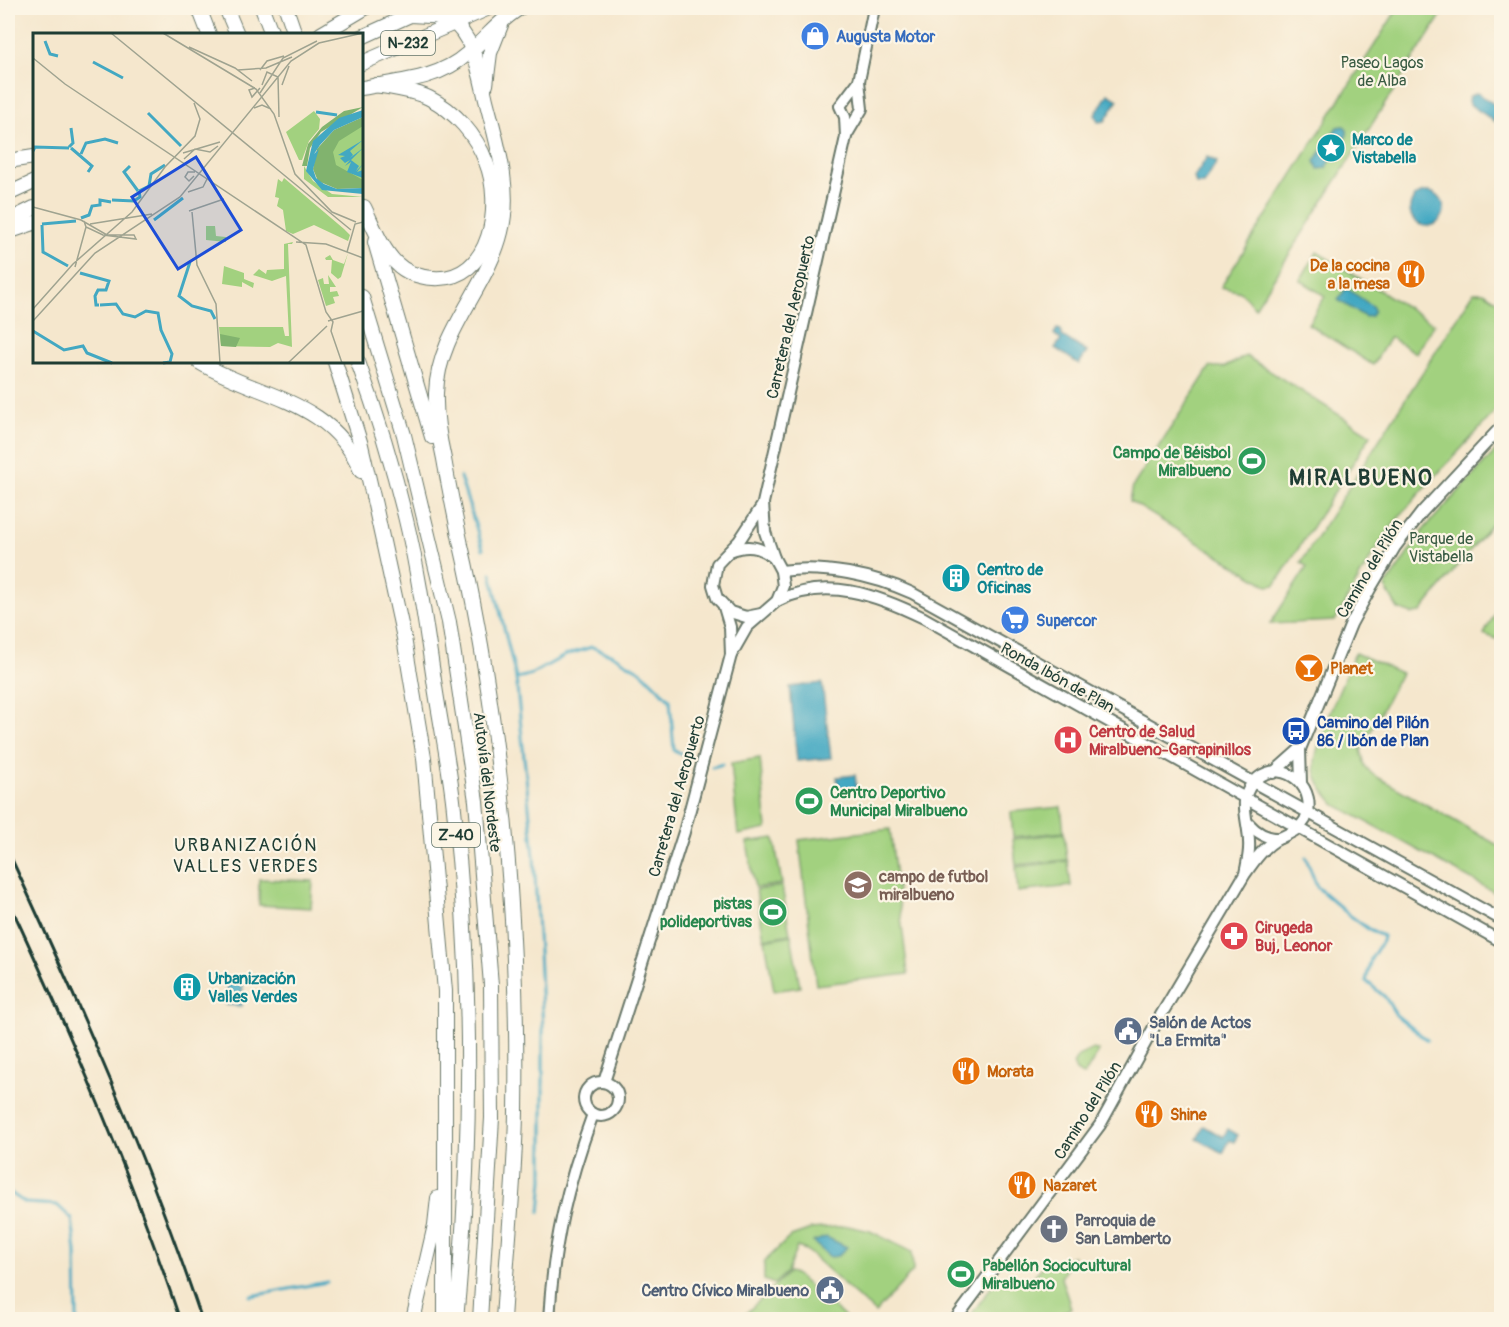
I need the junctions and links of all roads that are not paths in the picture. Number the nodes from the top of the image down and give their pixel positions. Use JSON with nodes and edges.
{"nodes":[{"id":1,"x":200,"y":8,"type":"edge"},
{"id":2,"x":226,"y":8,"type":"edge"},
{"id":3,"x":262,"y":8,"type":"edge"},
{"id":4,"x":286,"y":8,"type":"edge"},
{"id":5,"x":365,"y":8,"type":"edge"},
{"id":6,"x":427,"y":8,"type":"edge"},
{"id":7,"x":489,"y":8,"type":"edge"},
{"id":8,"x":874,"y":8,"type":"edge"},
{"id":9,"x":514,"y":11,"type":"edge"},
{"id":10,"x":410,"y":15,"type":"junction"},
{"id":11,"x":455,"y":22,"type":"junction"},
{"id":12,"x":209,"y":33,"type":"edge"},
{"id":13,"x":237,"y":33,"type":"edge"},
{"id":14,"x":272,"y":33,"type":"edge"},
{"id":15,"x":295,"y":33,"type":"edge"},
{"id":16,"x":323,"y":33,"type":"edge"},
{"id":17,"x":363,"y":37,"type":"edge"},
{"id":18,"x":472,"y":50,"type":"junction"},
{"id":19,"x":363,"y":63,"type":"edge"},
{"id":20,"x":858,"y":81,"type":"junction"},
{"id":21,"x":376,"y":85,"type":"junction"},
{"id":22,"x":363,"y":88,"type":"edge"},
{"id":23,"x":848,"y":97,"type":"junction"},
{"id":24,"x":486,"y":99,"type":"junction"},
{"id":25,"x":861,"y":102,"type":"junction"},
{"id":26,"x":845,"y":117,"type":"junction"},
{"id":27,"x":857,"y":117,"type":"junction"},
{"id":28,"x":846,"y":137,"type":"junction"},
{"id":29,"x":33,"y":157,"type":"edge"},
{"id":30,"x":8,"y":161,"type":"edge"},
{"id":31,"x":33,"y":182,"type":"edge"},
{"id":32,"x":8,"y":194,"type":"edge"},
{"id":33,"x":363,"y":205,"type":"edge"},
{"id":34,"x":33,"y":208,"type":"edge"},
{"id":35,"x":8,"y":220,"type":"edge"},
{"id":36,"x":33,"y":224,"type":"edge"},
{"id":37,"x":8,"y":232,"type":"edge"},
{"id":38,"x":363,"y":300,"type":"edge"},
{"id":39,"x":200,"y":363,"type":"edge"},
{"id":40,"x":335,"y":363,"type":"edge"},
{"id":41,"x":358,"y":363,"type":"edge"},
{"id":42,"x":1502,"y":426,"type":"edge"},
{"id":43,"x":451,"y":499,"type":"junction"},
{"id":44,"x":763,"y":503,"type":"junction"},
{"id":45,"x":375,"y":505,"type":"junction"},
{"id":46,"x":730,"y":551,"type":"junction"},
{"id":47,"x":774,"y":558,"type":"junction"},
{"id":48,"x":781,"y":570,"type":"junction"},
{"id":49,"x":777,"y":601,"type":"junction"},
{"id":50,"x":724,"y":607,"type":"junction"},
{"id":51,"x":761,"y":614,"type":"junction"},
{"id":52,"x":731,"y":655,"type":"junction"},
{"id":53,"x":1300,"y":749,"type":"junction"},
{"id":54,"x":1273,"y":773,"type":"junction"},
{"id":55,"x":1254,"y":782,"type":"junction"},
{"id":56,"x":1301,"y":783,"type":"junction"},
{"id":57,"x":1245,"y":799,"type":"junction"},
{"id":58,"x":1308,"y":813,"type":"junction"},
{"id":59,"x":1248,"y":823,"type":"junction"},
{"id":60,"x":1298,"y":829,"type":"junction"},
{"id":61,"x":1280,"y":838,"type":"junction"},
{"id":62,"x":1245,"y":874,"type":"junction"},
{"id":63,"x":1502,"y":920,"type":"edge"},
{"id":64,"x":1502,"y":942,"type":"edge"},
{"id":65,"x":604,"y":1082,"type":"junction"},
{"id":66,"x":593,"y":1114,"type":"junction"},
{"id":67,"x":444,"y":1166,"type":"junction"},
{"id":68,"x":413,"y":1320,"type":"edge"},
{"id":69,"x":445,"y":1320,"type":"edge"},
{"id":70,"x":456,"y":1320,"type":"edge"},
{"id":71,"x":480,"y":1320,"type":"edge"},
{"id":72,"x":502,"y":1320,"type":"edge"},
{"id":73,"x":549,"y":1320,"type":"edge"},
{"id":74,"x":955,"y":1320,"type":"edge"}],
"edges":[{"from":1,"to":12,"type":"highway"},
{"from":2,"to":13,"type":"highway"},
{"from":3,"to":14,"type":"highway"},
{"from":4,"to":15,"type":"highway"},
{"from":5,"to":16,"type":"highway"},
{"from":6,"to":10,"type":"highway","number":"N-232"},
{"from":7,"to":11,"type":"highway","number":"N-232"},
{"from":8,"to":20,"type":"main road","name":"Carretera del Aeropuerto"},
{"from":9,"to":18,"type":"highway"},
{"from":9,"to":24,"type":"highway"},
{"from":10,"to":11,"type":"highway"},
{"from":10,"to":17,"type":"highway","number":"N-232"},
{"from":11,"to":18,"type":"highway"},
{"from":11,"to":19,"type":"highway","number":"N-232"},
{"from":18,"to":21,"type":"highway"},
{"from":18,"to":24,"type":"highway"},
{"from":20,"to":23,"type":"main road","name":"Carretera del Aeropuerto"},
{"from":20,"to":25,"type":"main road","name":"Carretera del Aeropuerto"},
{"from":21,"to":22,"type":"highway"},
{"from":21,"to":33,"type":"highway"},
{"from":23,"to":25,"type":"main road"},
{"from":23,"to":26,"type":"main road","name":"Carretera del Aeropuerto"},
{"from":24,"to":43,"type":"highway"},
{"from":25,"to":27,"type":"main road","name":"Carretera del Aeropuerto"},
{"from":26,"to":27,"type":"main road"},
{"from":26,"to":28,"type":"main road","name":"Carretera del Aeropuerto"},
{"from":27,"to":28,"type":"main road","name":"Carretera del Aeropuerto"},
{"from":28,"to":44,"type":"main road","name":"Carretera del Aeropuerto"},
{"from":29,"to":30,"type":"highway"},
{"from":31,"to":32,"type":"highway"},
{"from":33,"to":43,"type":"highway"},
{"from":34,"to":35,"type":"highway"},
{"from":36,"to":37,"type":"highway"},
{"from":38,"to":71,"type":"highway","name":"Autovía del Nordeste","number":"Z-40"},
{"from":39,"to":45,"type":"highway"},
{"from":40,"to":45,"type":"highway"},
{"from":41,"to":70,"type":"highway","number":"Z-40"},
{"from":42,"to":53,"type":"main road","name":"Camino del Pilón"},
{"from":43,"to":72,"type":"highway"},
{"from":44,"to":46,"type":"main road","name":"Carretera del Aeropuerto"},
{"from":44,"to":47,"type":"main road","name":"Carretera del Aeropuerto"},
{"from":45,"to":67,"type":"highway"},
{"from":46,"to":47,"type":"main road"},
{"from":46,"to":50,"type":"main road","name":"Carretera del Aeropuerto"},
{"from":47,"to":48,"type":"main road","name":"Carretera del Aeropuerto"},
{"from":48,"to":49,"type":"main road"},
{"from":48,"to":55,"type":"main road","name":"Ronda Ibón de Plan"},
{"from":49,"to":51,"type":"main road","name":"Carretera del Aeropuerto"},
{"from":49,"to":57,"type":"main road","name":"Ronda Ibón de Plan"},
{"from":50,"to":51,"type":"main road"},
{"from":50,"to":52,"type":"main road","name":"Carretera del Aeropuerto"},
{"from":51,"to":52,"type":"main road","name":"Carretera del Aeropuerto"},
{"from":52,"to":65,"type":"main road","name":"Carretera del Aeropuerto"},
{"from":53,"to":54,"type":"main road","name":"Camino del Pilón"},
{"from":53,"to":56,"type":"main road","name":"Camino del Pilón"},
{"from":54,"to":55,"type":"main road","name":"Camino del Pilón"},
{"from":54,"to":56,"type":"main road"},
{"from":55,"to":57,"type":"main road"},
{"from":55,"to":58,"type":"main road","name":"Ronda Ibón de Plan"},
{"from":56,"to":58,"type":"main road","name":"Camino del Pilón"},
{"from":57,"to":59,"type":"main road","name":"Camino del Pilón"},
{"from":57,"to":60,"type":"main road","name":"Ronda Ibón de Plan"},
{"from":58,"to":60,"type":"main road"},
{"from":58,"to":63,"type":"main road","name":"Ronda Ibón de Plan"},
{"from":59,"to":61,"type":"main road"},
{"from":59,"to":62,"type":"main road","name":"Camino del Pilón"},
{"from":60,"to":61,"type":"main road","name":"Camino del Pilón"},
{"from":60,"to":64,"type":"main road","name":"Ronda Ibón de Plan"},
{"from":61,"to":62,"type":"main road","name":"Camino del Pilón"},
{"from":62,"to":74,"type":"main road","name":"Camino del Pilón"},
{"from":65,"to":66,"type":"main road","name":"Carretera del Aeropuerto"},
{"from":65,"to":66,"type":"main road"},
{"from":66,"to":73,"type":"main road","name":"Carretera del Aeropuerto"},
{"from":67,"to":68,"type":"highway"},
{"from":67,"to":69,"type":"highway"}]}
